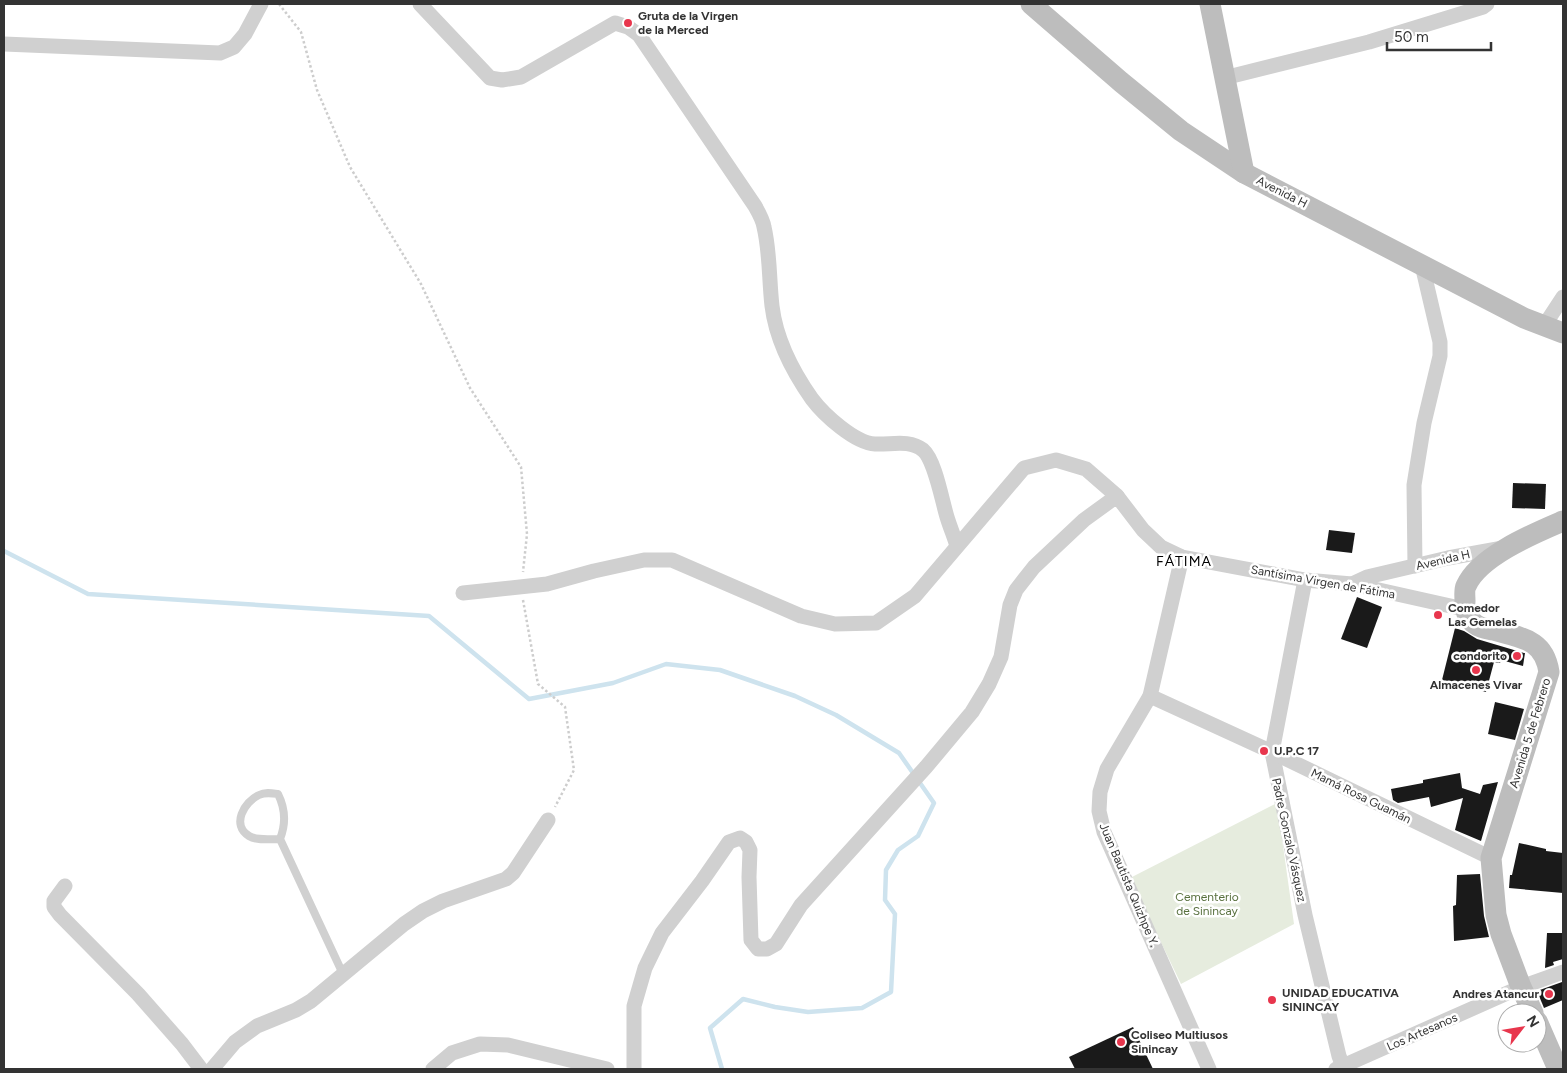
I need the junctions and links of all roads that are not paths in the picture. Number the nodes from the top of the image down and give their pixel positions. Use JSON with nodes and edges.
{"nodes":[{"id":1,"x":261,"y":4,"type":"edge"},
{"id":2,"x":420,"y":4,"type":"edge"},
{"id":3,"x":1031,"y":4,"type":"edge"},
{"id":4,"x":1210,"y":4,"type":"edge"},
{"id":5,"x":1487,"y":4,"type":"edge"},
{"id":6,"x":4,"y":44,"type":"edge"},
{"id":7,"x":1224,"y":78,"type":"junction"},
{"id":8,"x":1244,"y":173,"type":"junction"},
{"id":9,"x":1422,"y":264,"type":"junction"},
{"id":10,"x":1563,"y":297,"type":"edge"},
{"id":11,"x":1554,"y":329,"type":"edge"},
{"id":12,"x":1117,"y":496,"type":"junction"},
{"id":13,"x":1563,"y":521,"type":"edge"},
{"id":14,"x":957,"y":546,"type":"junction"},
{"id":15,"x":1506,"y":548,"type":"junction"},
{"id":16,"x":1182,"y":556,"type":"junction"},
{"id":17,"x":1415,"y":566,"type":"junction"},
{"id":18,"x":1306,"y":580,"type":"junction"},
{"id":19,"x":1352,"y":584,"type":"junction"},
{"id":20,"x":463,"y":593,"type":"dead end"},
{"id":21,"x":1464,"y":609,"type":"junction"},
{"id":22,"x":1556,"y":675,"type":"edge"},
{"id":23,"x":1150,"y":696,"type":"junction"},
{"id":24,"x":1272,"y":752,"type":"junction"},
{"id":25,"x":548,"y":820,"type":"road end"},
{"id":26,"x":280,"y":839,"type":"junction"},
{"id":27,"x":1491,"y":858,"type":"junction"},
{"id":28,"x":65,"y":886,"type":"dead end"},
{"id":29,"x":1563,"y":972,"type":"edge"},
{"id":30,"x":343,"y":974,"type":"junction"},
{"id":31,"x":1521,"y":988,"type":"junction"},
{"id":32,"x":1528,"y":1003,"type":"edge"},
{"id":33,"x":1547,"y":1044,"type":"edge"},
{"id":34,"x":1341,"y":1068,"type":"edge"},
{"id":35,"x":201,"y":1069,"type":"edge"},
{"id":36,"x":212,"y":1069,"type":"edge"},
{"id":37,"x":433,"y":1069,"type":"edge"},
{"id":38,"x":607,"y":1069,"type":"edge"},
{"id":39,"x":634,"y":1069,"type":"edge"},
{"id":40,"x":1209,"y":1069,"type":"edge"},
{"id":41,"x":1558,"y":1069,"type":"edge"}],
"edges":[{"from":1,"to":6,"type":"street"},
{"from":2,"to":14,"type":"street"},
{"from":3,"to":8,"type":"street","name":"Avenida H"},
{"from":4,"to":7,"type":"street"},
{"from":5,"to":7,"type":"street"},
{"from":7,"to":8,"type":"street"},
{"from":8,"to":9,"type":"street","name":"Avenida H"},
{"from":9,"to":11,"type":"street","name":"Avenida H"},
{"from":9,"to":17,"type":"street"},
{"from":10,"to":11,"type":"street"},
{"from":12,"to":14,"type":"street","name":"Santísima Virgen de Fátima"},
{"from":12,"to":16,"type":"street","name":"Santísima Virgen de Fátima"},
{"from":12,"to":39,"type":"street"},
{"from":13,"to":15,"type":"street"},
{"from":14,"to":20,"type":"street","name":"Santísima Virgen de Fátima"},
{"from":15,"to":17,"type":"street","name":"Avenida H"},
{"from":15,"to":21,"type":"street"},
{"from":16,"to":18,"type":"street","name":"Santísima Virgen de Fátima"},
{"from":16,"to":23,"type":"street","name":"Juan Bautista Quizhpe Y."},
{"from":17,"to":19,"type":"street","name":"Avenida H"},
{"from":18,"to":19,"type":"street","name":"Santísima Virgen de Fátima"},
{"from":18,"to":24,"type":"street","name":"Padre Gonzalo Vásquez"},
{"from":19,"to":21,"type":"street","name":"Santísima Virgen de Fátima"},
{"from":21,"to":22,"type":"street","name":"Avenida 5 de Febrero"},
{"from":22,"to":27,"type":"street","name":"Avenida 5 de Febrero"},
{"from":23,"to":24,"type":"street","name":"Mamá Rosa Guamán"},
{"from":23,"to":40,"type":"street","name":"Juan Bautista Quizhpe Y."},
{"from":24,"to":27,"type":"street","name":"Mamá Rosa Guamán"},
{"from":24,"to":34,"type":"street","name":"Padre Gonzalo Vásquez"},
{"from":25,"to":30,"type":"street"},
{"from":26,"to":26,"type":"lane"},
{"from":26,"to":30,"type":"lane"},
{"from":27,"to":31,"type":"street","name":"Avenida 5 de Febrero"},
{"from":28,"to":35,"type":"street"},
{"from":29,"to":31,"type":"street","name":"Los Artesanos"},
{"from":30,"to":36,"type":"street"},
{"from":31,"to":32,"type":"street","name":"Avenida 5 de Febrero"},
{"from":31,"to":34,"type":"street","name":"Los Artesanos"},
{"from":33,"to":41,"type":"street"},
{"from":37,"to":38,"type":"street"}]}
